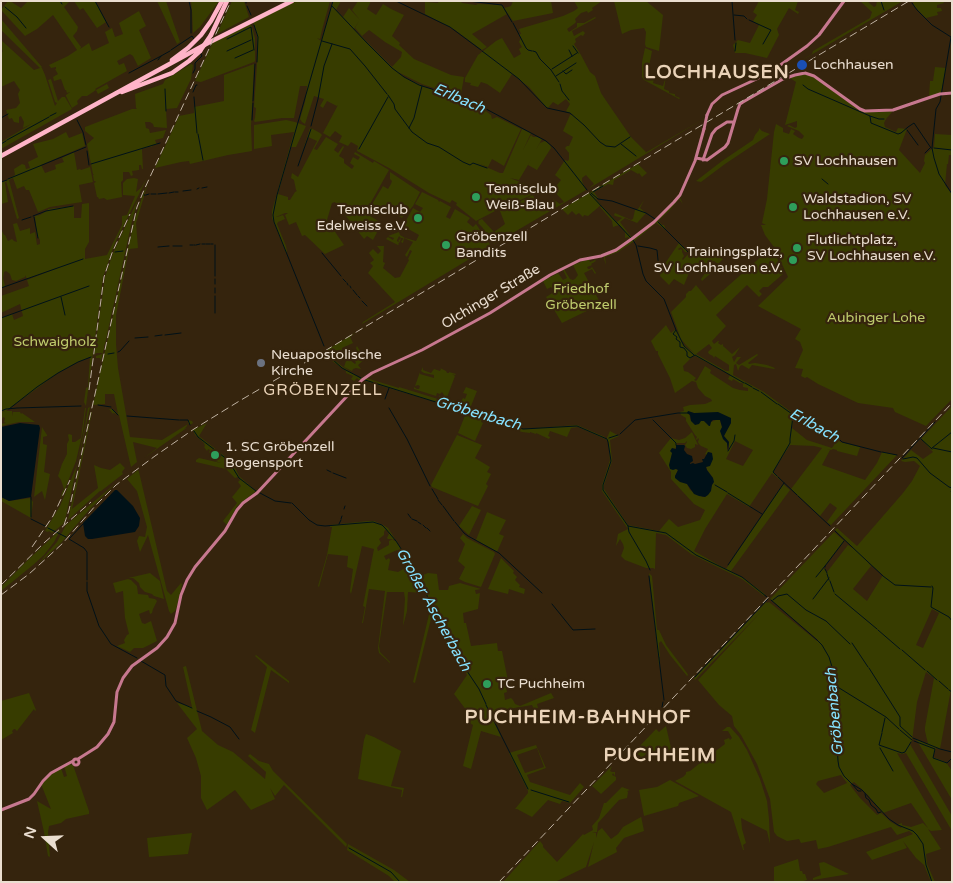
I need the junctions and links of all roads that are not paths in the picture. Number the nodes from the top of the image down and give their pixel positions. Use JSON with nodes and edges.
{"nodes":[{"id":1,"x":222,"y":1,"type":"edge"},
{"id":2,"x":226,"y":1,"type":"edge"},
{"id":3,"x":286,"y":1,"type":"edge"},
{"id":4,"x":292,"y":1,"type":"edge"},
{"id":5,"x":844,"y":1,"type":"edge"},
{"id":6,"x":172,"y":60,"type":"junction"},
{"id":7,"x":952,"y":93,"type":"edge"},
{"id":8,"x":90,"y":108,"type":"junction"},
{"id":9,"x":734,"y":122,"type":"junction"},
{"id":10,"x":1,"y":154,"type":"edge"},
{"id":11,"x":696,"y":158,"type":"junction"},
{"id":12,"x":705,"y":160,"type":"junction"},
{"id":13,"x":1,"y":810,"type":"edge"}],
"edges":[{"from":1,"to":6,"type":"highway"},
{"from":2,"to":8,"type":"highway","bridge":true},
{"from":3,"to":6,"type":"highway"},
{"from":4,"to":8,"type":"highway"},
{"from":5,"to":11,"type":"main road","name":"Olchinger Straße","bridge":true},
{"from":6,"to":10,"type":"highway"},
{"from":7,"to":9,"type":"main road"},
{"from":8,"to":10,"type":"highway"},
{"from":9,"to":12,"type":"main road"},
{"from":9,"to":12,"type":"main road"},
{"from":11,"to":12,"type":"main road"},
{"from":11,"to":13,"type":"main road","name":"Olchinger Straße"}]}
